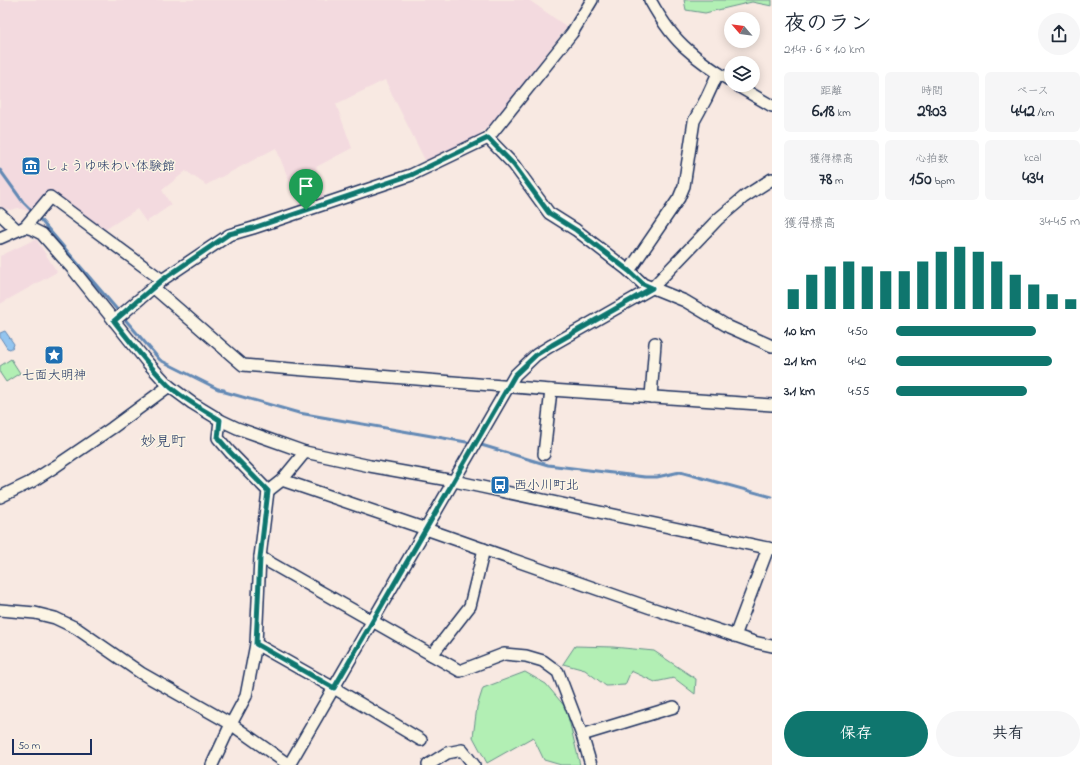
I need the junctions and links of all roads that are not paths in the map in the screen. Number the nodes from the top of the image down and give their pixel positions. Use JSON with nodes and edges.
{"nodes":[{"id":1,"x":592,"y":0,"type":"edge"},
{"id":2,"x":650,"y":0,"type":"edge"},
{"id":3,"x":718,"y":73,"type":"junction"},
{"id":4,"x":724,"y":77,"type":"edge"},
{"id":5,"x":748,"y":92,"type":"edge"},
{"id":6,"x":772,"y":106,"type":"edge"},
{"id":7,"x":488,"y":138,"type":"junction"},
{"id":8,"x":772,"y":179,"type":"edge"},
{"id":9,"x":0,"y":214,"type":"edge"},
{"id":10,"x":21,"y":228,"type":"junction"},
{"id":11,"x":0,"y":238,"type":"edge"},
{"id":12,"x":629,"y":271,"type":"junction"},
{"id":13,"x":158,"y":284,"type":"junction"},
{"id":14,"x":652,"y":288,"type":"junction"},
{"id":15,"x":114,"y":321,"type":"junction"},
{"id":16,"x":655,"y":343,"type":"dead end"},
{"id":17,"x":772,"y":346,"type":"edge"},
{"id":18,"x":169,"y":386,"type":"junction"},
{"id":19,"x":507,"y":386,"type":"junction"},
{"id":20,"x":551,"y":390,"type":"junction"},
{"id":21,"x":651,"y":397,"type":"junction"},
{"id":22,"x":772,"y":405,"type":"edge"},
{"id":23,"x":220,"y":420,"type":"junction"},
{"id":24,"x":305,"y":452,"type":"junction"},
{"id":25,"x":544,"y":454,"type":"dead end"},
{"id":26,"x":282,"y":480,"type":"junction"},
{"id":27,"x":454,"y":481,"type":"junction"},
{"id":28,"x":268,"y":491,"type":"junction"},
{"id":29,"x":0,"y":497,"type":"edge"},
{"id":30,"x":426,"y":529,"type":"junction"},
{"id":31,"x":770,"y":548,"type":"edge"},
{"id":32,"x":484,"y":549,"type":"junction"},
{"id":33,"x":260,"y":558,"type":"junction"},
{"id":34,"x":0,"y":610,"type":"edge"},
{"id":35,"x":372,"y":621,"type":"junction"},
{"id":36,"x":735,"y":636,"type":"junction"},
{"id":37,"x":256,"y":644,"type":"junction"},
{"id":38,"x":772,"y":646,"type":"edge"},
{"id":39,"x":432,"y":655,"type":"junction"},
{"id":40,"x":334,"y":688,"type":"junction"},
{"id":41,"x":674,"y":707,"type":"dead end"},
{"id":42,"x":231,"y":724,"type":"junction"},
{"id":43,"x":582,"y":735,"type":"junction"},
{"id":44,"x":421,"y":740,"type":"dead end"},
{"id":45,"x":212,"y":765,"type":"edge"},
{"id":46,"x":289,"y":765,"type":"edge"},
{"id":47,"x":428,"y":765,"type":"edge"},
{"id":48,"x":474,"y":765,"type":"edge"},
{"id":49,"x":591,"y":765,"type":"edge"}],
"edges":[{"from":1,"to":7,"type":"street"},
{"from":2,"to":3,"type":"street"},
{"from":3,"to":4,"type":"street"},
{"from":3,"to":12,"type":"street"},
{"from":5,"to":6,"type":"street"},
{"from":7,"to":12,"type":"street"},
{"from":7,"to":13,"type":"street"},
{"from":8,"to":14,"type":"street"},
{"from":9,"to":10,"type":"street"},
{"from":10,"to":11,"type":"street"},
{"from":10,"to":13,"type":"street"},
{"from":10,"to":15,"type":"street"},
{"from":12,"to":14,"type":"street"},
{"from":13,"to":15,"type":"street"},
{"from":13,"to":19,"type":"street"},
{"from":14,"to":17,"type":"street"},
{"from":14,"to":19,"type":"street"},
{"from":15,"to":18,"type":"street"},
{"from":16,"to":21,"type":"street"},
{"from":18,"to":23,"type":"street"},
{"from":18,"to":29,"type":"street"},
{"from":19,"to":20,"type":"street"},
{"from":19,"to":27,"type":"street"},
{"from":20,"to":21,"type":"street"},
{"from":20,"to":25,"type":"street"},
{"from":21,"to":22,"type":"street"},
{"from":23,"to":24,"type":"street"},
{"from":23,"to":28,"type":"street"},
{"from":24,"to":26,"type":"street"},
{"from":24,"to":27,"type":"street"},
{"from":26,"to":28,"type":"street"},
{"from":26,"to":30,"type":"street"},
{"from":27,"to":30,"type":"street"},
{"from":27,"to":31,"type":"street"},
{"from":28,"to":33,"type":"street"},
{"from":30,"to":32,"type":"street"},
{"from":30,"to":35,"type":"street"},
{"from":31,"to":36,"type":"street"},
{"from":32,"to":36,"type":"street"},
{"from":32,"to":39,"type":"street"},
{"from":33,"to":35,"type":"street"},
{"from":33,"to":37,"type":"street"},
{"from":34,"to":42,"type":"street"},
{"from":35,"to":39,"type":"street"},
{"from":35,"to":40,"type":"street"},
{"from":36,"to":38,"type":"street"},
{"from":37,"to":40,"type":"street"},
{"from":37,"to":42,"type":"street"},
{"from":39,"to":43,"type":"street"},
{"from":40,"to":44,"type":"street"},
{"from":40,"to":46,"type":"street"},
{"from":41,"to":43,"type":"street"},
{"from":42,"to":45,"type":"street"},
{"from":42,"to":46,"type":"street"},
{"from":43,"to":49,"type":"street"},
{"from":47,"to":48,"type":"street"}]}
